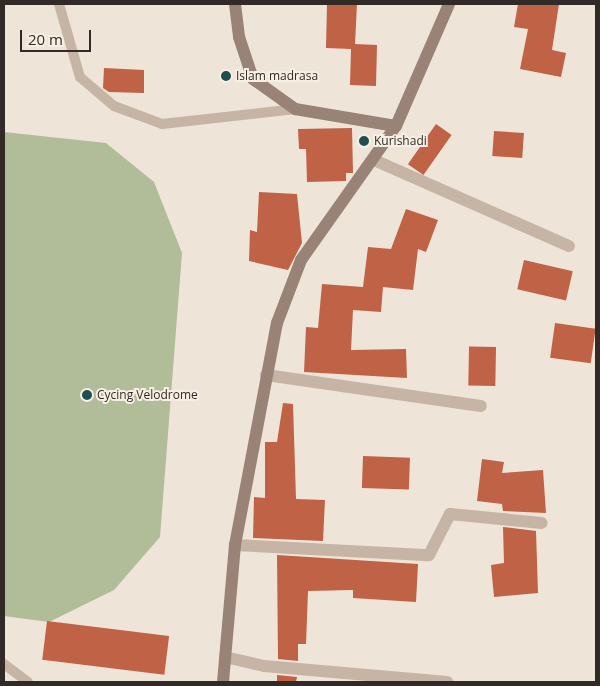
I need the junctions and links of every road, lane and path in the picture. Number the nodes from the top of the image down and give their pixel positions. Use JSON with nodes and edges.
{"nodes":[{"id":1,"x":59,"y":4,"type":"edge"},
{"id":2,"x":235,"y":4,"type":"edge"},
{"id":3,"x":449,"y":4,"type":"edge"},
{"id":4,"x":295,"y":109,"type":"junction"},
{"id":5,"x":396,"y":126,"type":"junction"},
{"id":6,"x":374,"y":160,"type":"junction"},
{"id":7,"x":569,"y":246,"type":"dead end"},
{"id":8,"x":266,"y":375,"type":"junction"},
{"id":9,"x":480,"y":406,"type":"dead end"},
{"id":10,"x":542,"y":523,"type":"dead end"},
{"id":11,"x":235,"y":545,"type":"junction"},
{"id":12,"x":225,"y":657,"type":"junction"},
{"id":13,"x":4,"y":664,"type":"edge"},
{"id":14,"x":28,"y":682,"type":"edge"},
{"id":15,"x":223,"y":682,"type":"edge"},
{"id":16,"x":447,"y":682,"type":"edge"}],
"edges":[{"from":1,"to":4,"type":"lane"},
{"from":2,"to":4,"type":"main road"},
{"from":3,"to":5,"type":"main road"},
{"from":4,"to":5,"type":"main road"},
{"from":5,"to":6,"type":"main road"},
{"from":6,"to":7,"type":"street"},
{"from":6,"to":8,"type":"main road"},
{"from":8,"to":9,"type":"street"},
{"from":8,"to":11,"type":"main road"},
{"from":10,"to":11,"type":"street"},
{"from":11,"to":12,"type":"main road"},
{"from":12,"to":15,"type":"main road"},
{"from":12,"to":16,"type":"street"},
{"from":13,"to":14,"type":"lane"}]}
